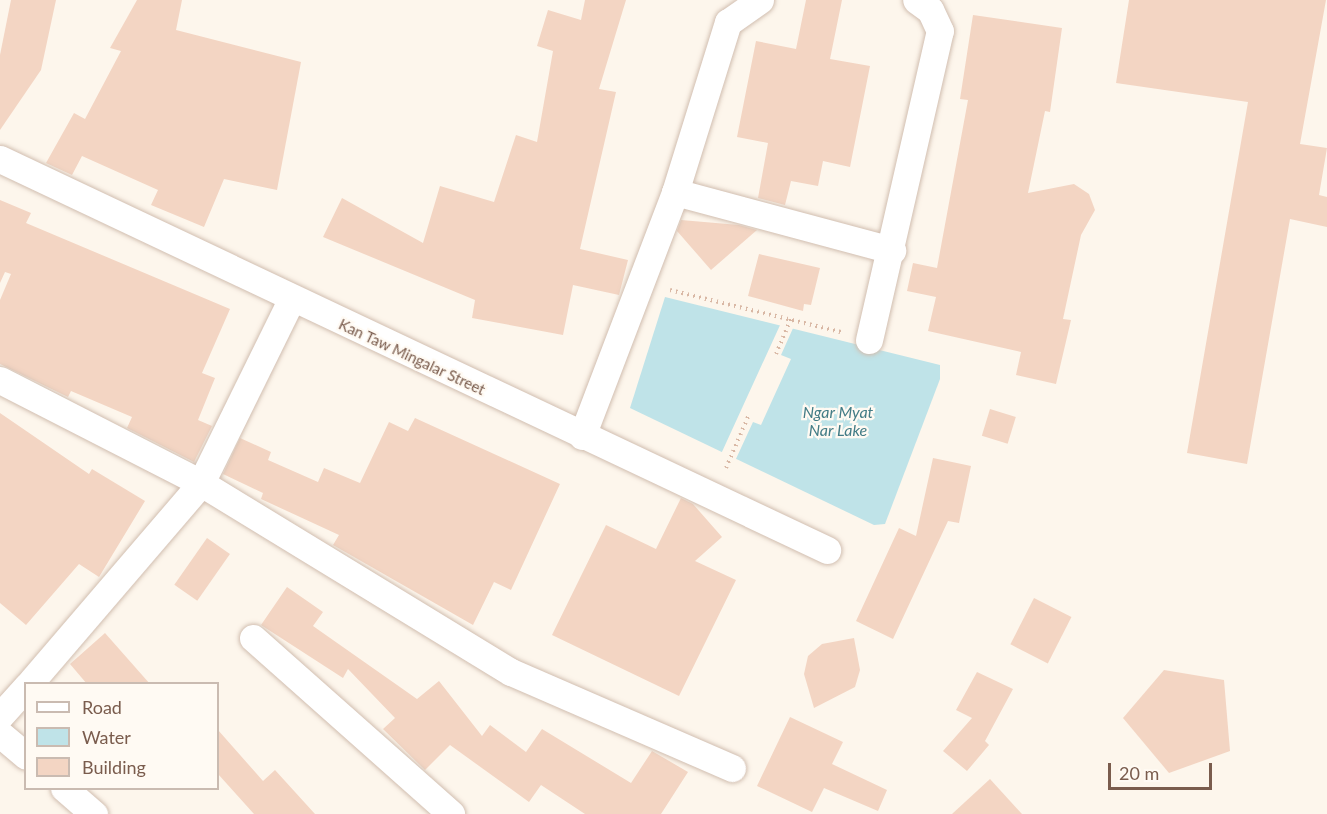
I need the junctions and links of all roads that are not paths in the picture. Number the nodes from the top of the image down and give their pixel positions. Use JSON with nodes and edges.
{"nodes":[{"id":1,"x":760,"y":0,"type":"edge"},
{"id":2,"x":916,"y":0,"type":"edge"},
{"id":3,"x":0,"y":159,"type":"edge"},
{"id":4,"x":675,"y":192,"type":"junction"},
{"id":5,"x":892,"y":250,"type":"junction"},
{"id":6,"x":291,"y":300,"type":"junction"},
{"id":7,"x":869,"y":340,"type":"road end"},
{"id":8,"x":0,"y":380,"type":"edge"},
{"id":9,"x":582,"y":436,"type":"junction"},
{"id":10,"x":201,"y":483,"type":"junction"},
{"id":11,"x":827,"y":550,"type":"dead end"},
{"id":12,"x":253,"y":638,"type":"dead end"},
{"id":13,"x":31,"y":682,"type":"edge"},
{"id":14,"x":24,"y":689,"type":"edge"},
{"id":15,"x":0,"y":716,"type":"edge"},
{"id":16,"x":0,"y":735,"type":"edge"},
{"id":17,"x":24,"y":754,"type":"edge"},
{"id":18,"x":732,"y":768,"type":"dead end"},
{"id":19,"x":65,"y":790,"type":"edge"},
{"id":20,"x":94,"y":814,"type":"edge"},
{"id":21,"x":451,"y":814,"type":"edge"}],
"edges":[{"from":1,"to":4,"type":"street"},
{"from":2,"to":5,"type":"street"},
{"from":3,"to":6,"type":"street","name":"Kan Taw Mingalar Street"},
{"from":4,"to":5,"type":"street"},
{"from":4,"to":9,"type":"street"},
{"from":5,"to":7,"type":"street"},
{"from":6,"to":9,"type":"street","name":"Kan Taw Mingalar Street"},
{"from":6,"to":10,"type":"street"},
{"from":8,"to":10,"type":"street"},
{"from":9,"to":11,"type":"street","name":"Kan Taw Mingalar Street"},
{"from":10,"to":13,"type":"street"},
{"from":10,"to":18,"type":"street"},
{"from":12,"to":21,"type":"street"},
{"from":14,"to":15,"type":"street"},
{"from":16,"to":17,"type":"street"},
{"from":19,"to":20,"type":"street"}]}
